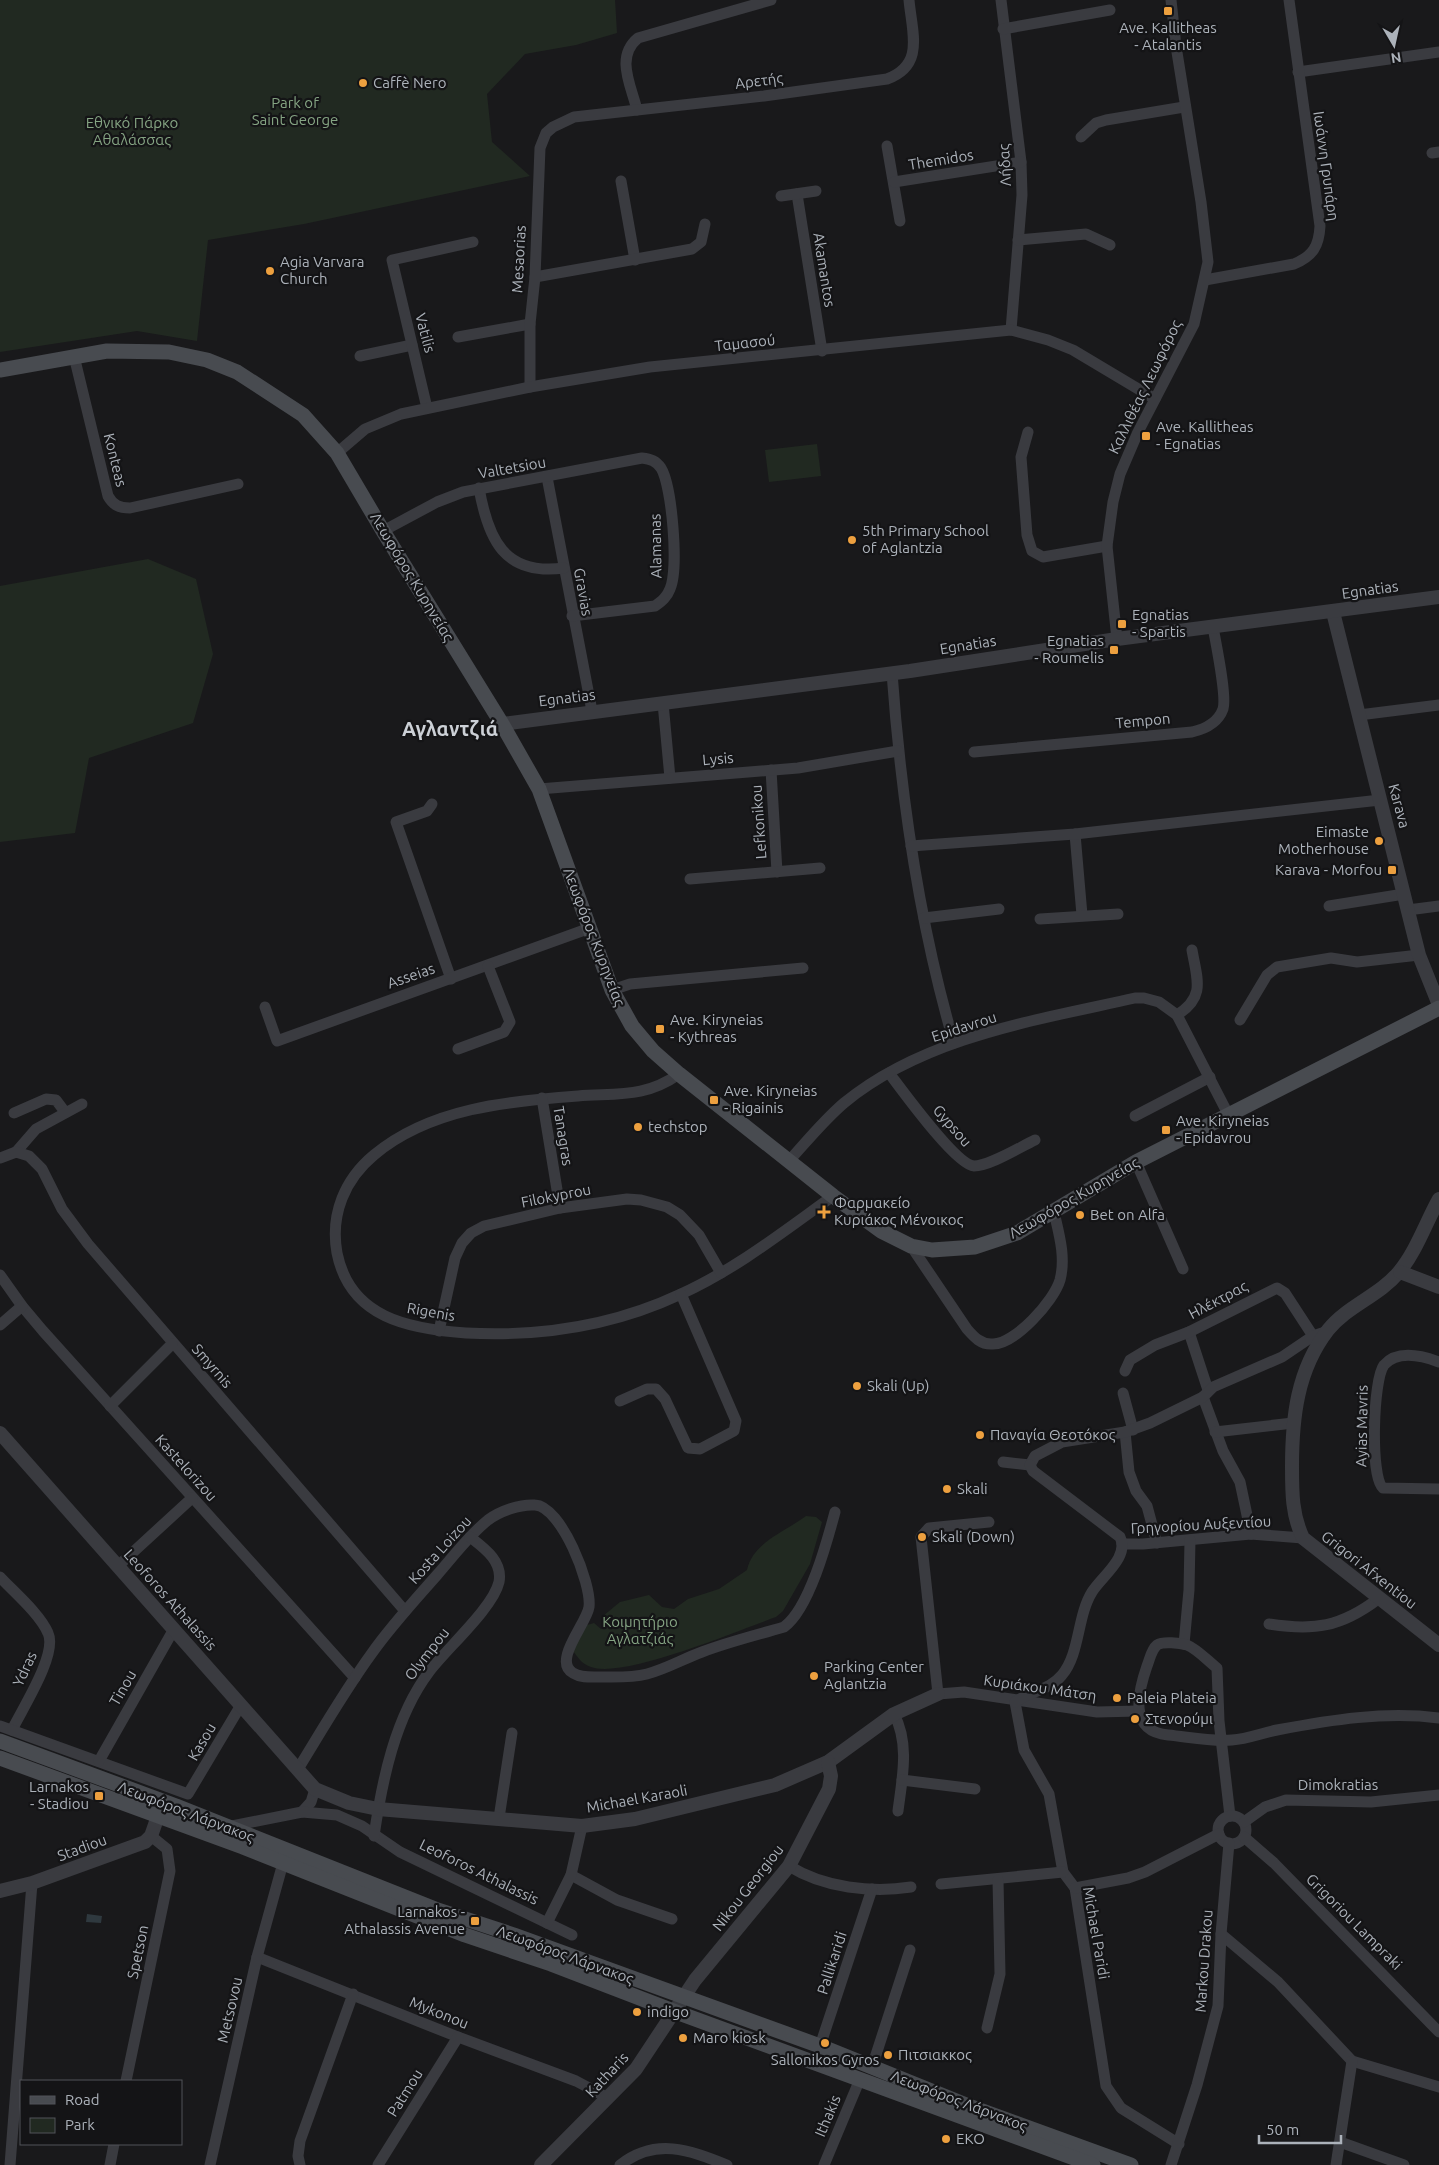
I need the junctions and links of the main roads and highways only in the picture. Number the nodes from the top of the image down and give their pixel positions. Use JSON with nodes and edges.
{"nodes":[{"id":1,"x":0,"y":370,"type":"edge"},
{"id":2,"x":1439,"y":1007,"type":"edge"},
{"id":3,"x":0,"y":1741,"type":"edge"},
{"id":4,"x":0,"y":1758,"type":"edge"},
{"id":5,"x":1093,"y":2165,"type":"edge"},
{"id":6,"x":1131,"y":2165,"type":"edge"}],
"edges":[{"from":1,"to":2,"type":"main road","name":"Λεωφόρος Κυρηνείας"},
{"from":3,"to":6,"type":"main road","name":"Λεωφόρος Λάρνακος"},
{"from":4,"to":5,"type":"main road","name":"Λεωφόρος Λάρνακος"}]}
